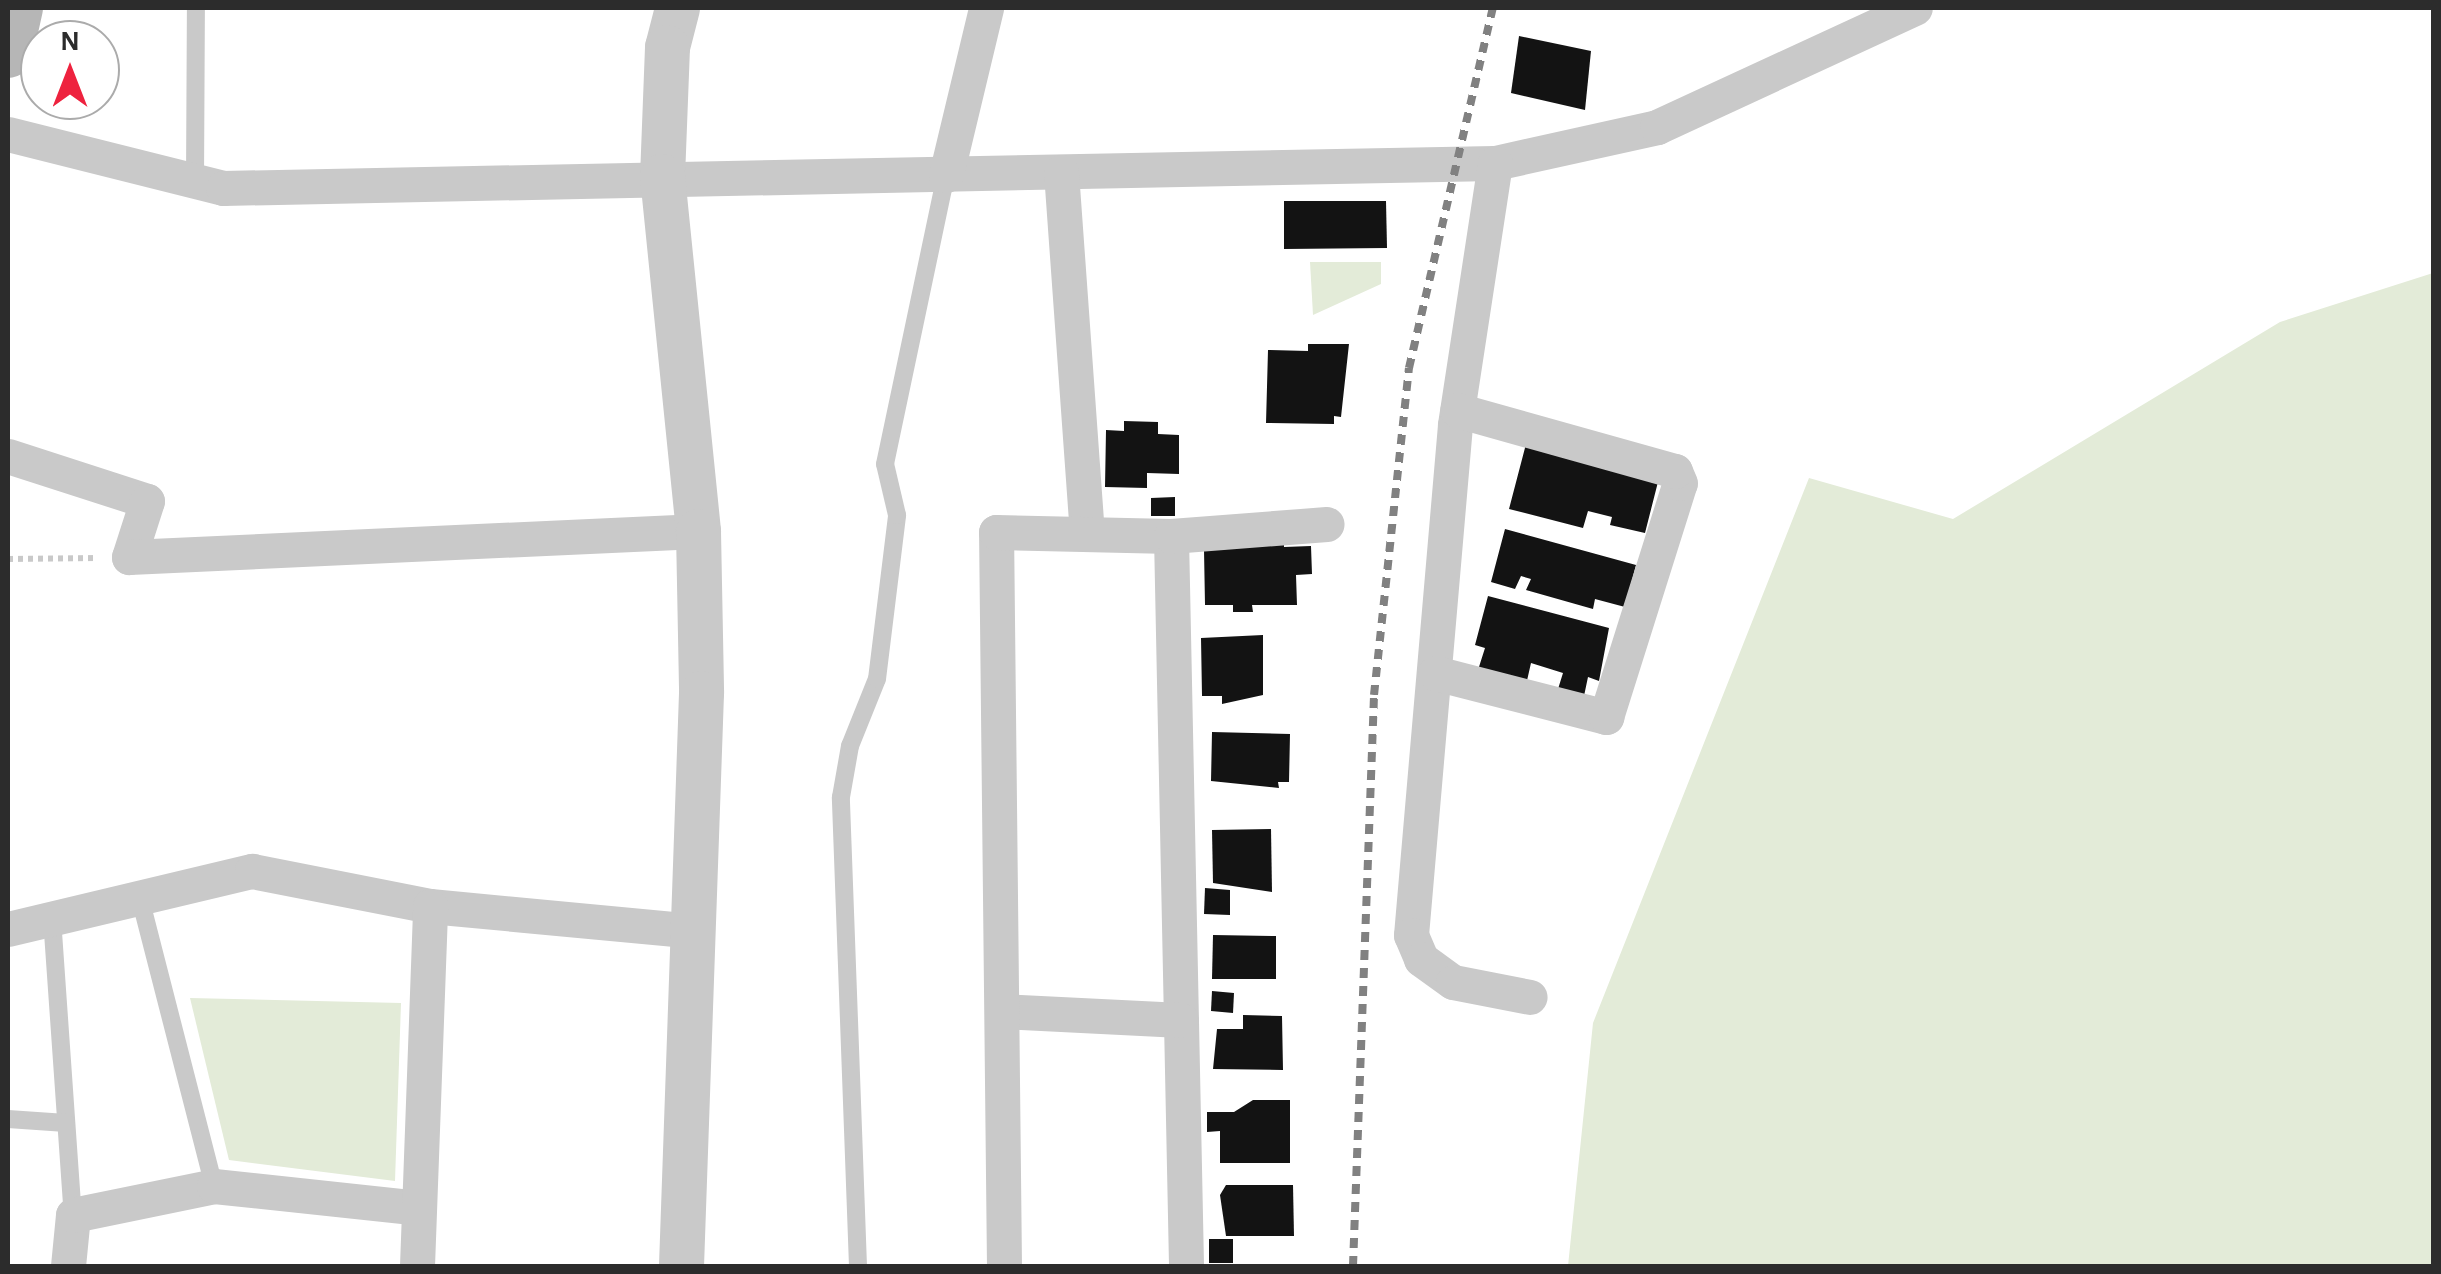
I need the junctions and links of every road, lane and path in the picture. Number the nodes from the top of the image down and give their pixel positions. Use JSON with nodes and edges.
{"nodes":[{"id":1,"x":18,"y":8,"type":"edge"},
{"id":2,"x":196,"y":8,"type":"edge"},
{"id":3,"x":677,"y":8,"type":"edge"},
{"id":4,"x":986,"y":8,"type":"edge"},
{"id":5,"x":1915,"y":8,"type":"edge"},
{"id":6,"x":8,"y":53,"type":"edge"},
{"id":7,"x":8,"y":134,"type":"edge"},
{"id":8,"x":1495,"y":163,"type":"junction"},
{"id":9,"x":1062,"y":172,"type":"junction"},
{"id":10,"x":946,"y":174,"type":"junction"},
{"id":11,"x":662,"y":176,"type":"junction"},
{"id":12,"x":195,"y":181,"type":"junction"},
{"id":13,"x":1458,"y":410,"type":"junction"},
{"id":14,"x":8,"y":456,"type":"edge"},
{"id":15,"x":1327,"y":524,"type":"dead end"},
{"id":16,"x":698,"y":531,"type":"junction"},
{"id":17,"x":1088,"y":533,"type":"junction"},
{"id":18,"x":1171,"y":536,"type":"junction"},
{"id":19,"x":129,"y":558,"type":"junction"},
{"id":20,"x":8,"y":559,"type":"edge"},
{"id":21,"x":1434,"y":673,"type":"junction"},
{"id":22,"x":140,"y":898,"type":"junction"},
{"id":23,"x":430,"y":906,"type":"junction"},
{"id":24,"x":52,"y":918,"type":"junction"},
{"id":25,"x":8,"y":929,"type":"edge"},
{"id":26,"x":694,"y":931,"type":"junction"},
{"id":27,"x":1530,"y":997,"type":"dead end"},
{"id":28,"x":1002,"y":1011,"type":"junction"},
{"id":29,"x":1181,"y":1020,"type":"junction"},
{"id":30,"x":8,"y":1119,"type":"edge"},
{"id":31,"x":66,"y":1124,"type":"junction"},
{"id":32,"x":214,"y":1186,"type":"junction"},
{"id":33,"x":419,"y":1208,"type":"junction"},
{"id":34,"x":73,"y":1214,"type":"junction"},
{"id":35,"x":68,"y":1266,"type":"edge"},
{"id":36,"x":417,"y":1266,"type":"edge"},
{"id":37,"x":681,"y":1266,"type":"edge"},
{"id":38,"x":858,"y":1266,"type":"edge"},
{"id":39,"x":1004,"y":1266,"type":"edge"},
{"id":40,"x":1186,"y":1266,"type":"edge"}],
"edges":[{"from":1,"to":6,"type":"main road"},
{"from":2,"to":12,"type":"lane"},
{"from":3,"to":11,"type":"street"},
{"from":4,"to":10,"type":"street"},
{"from":5,"to":8,"type":"street"},
{"from":7,"to":12,"type":"street"},
{"from":8,"to":9,"type":"street"},
{"from":8,"to":13,"type":"street"},
{"from":9,"to":10,"type":"street"},
{"from":9,"to":17,"type":"street"},
{"from":10,"to":11,"type":"street"},
{"from":10,"to":38,"type":"lane"},
{"from":11,"to":12,"type":"street"},
{"from":11,"to":16,"type":"street"},
{"from":13,"to":21,"type":"street"},
{"from":13,"to":21,"type":"street"},
{"from":14,"to":19,"type":"street"},
{"from":15,"to":18,"type":"street"},
{"from":16,"to":19,"type":"street"},
{"from":16,"to":26,"type":"street"},
{"from":17,"to":18,"type":"street"},
{"from":17,"to":28,"type":"street"},
{"from":18,"to":29,"type":"street"},
{"from":19,"to":20,"type":"path"},
{"from":21,"to":27,"type":"street"},
{"from":22,"to":23,"type":"street"},
{"from":22,"to":24,"type":"street"},
{"from":22,"to":32,"type":"lane"},
{"from":23,"to":26,"type":"street"},
{"from":23,"to":33,"type":"street"},
{"from":24,"to":25,"type":"street"},
{"from":24,"to":31,"type":"lane"},
{"from":26,"to":37,"type":"street"},
{"from":28,"to":29,"type":"street"},
{"from":28,"to":39,"type":"street"},
{"from":29,"to":40,"type":"street"},
{"from":30,"to":31,"type":"lane"},
{"from":31,"to":34,"type":"lane"},
{"from":32,"to":33,"type":"street"},
{"from":32,"to":34,"type":"street"},
{"from":33,"to":36,"type":"street"},
{"from":34,"to":35,"type":"street"}]}
